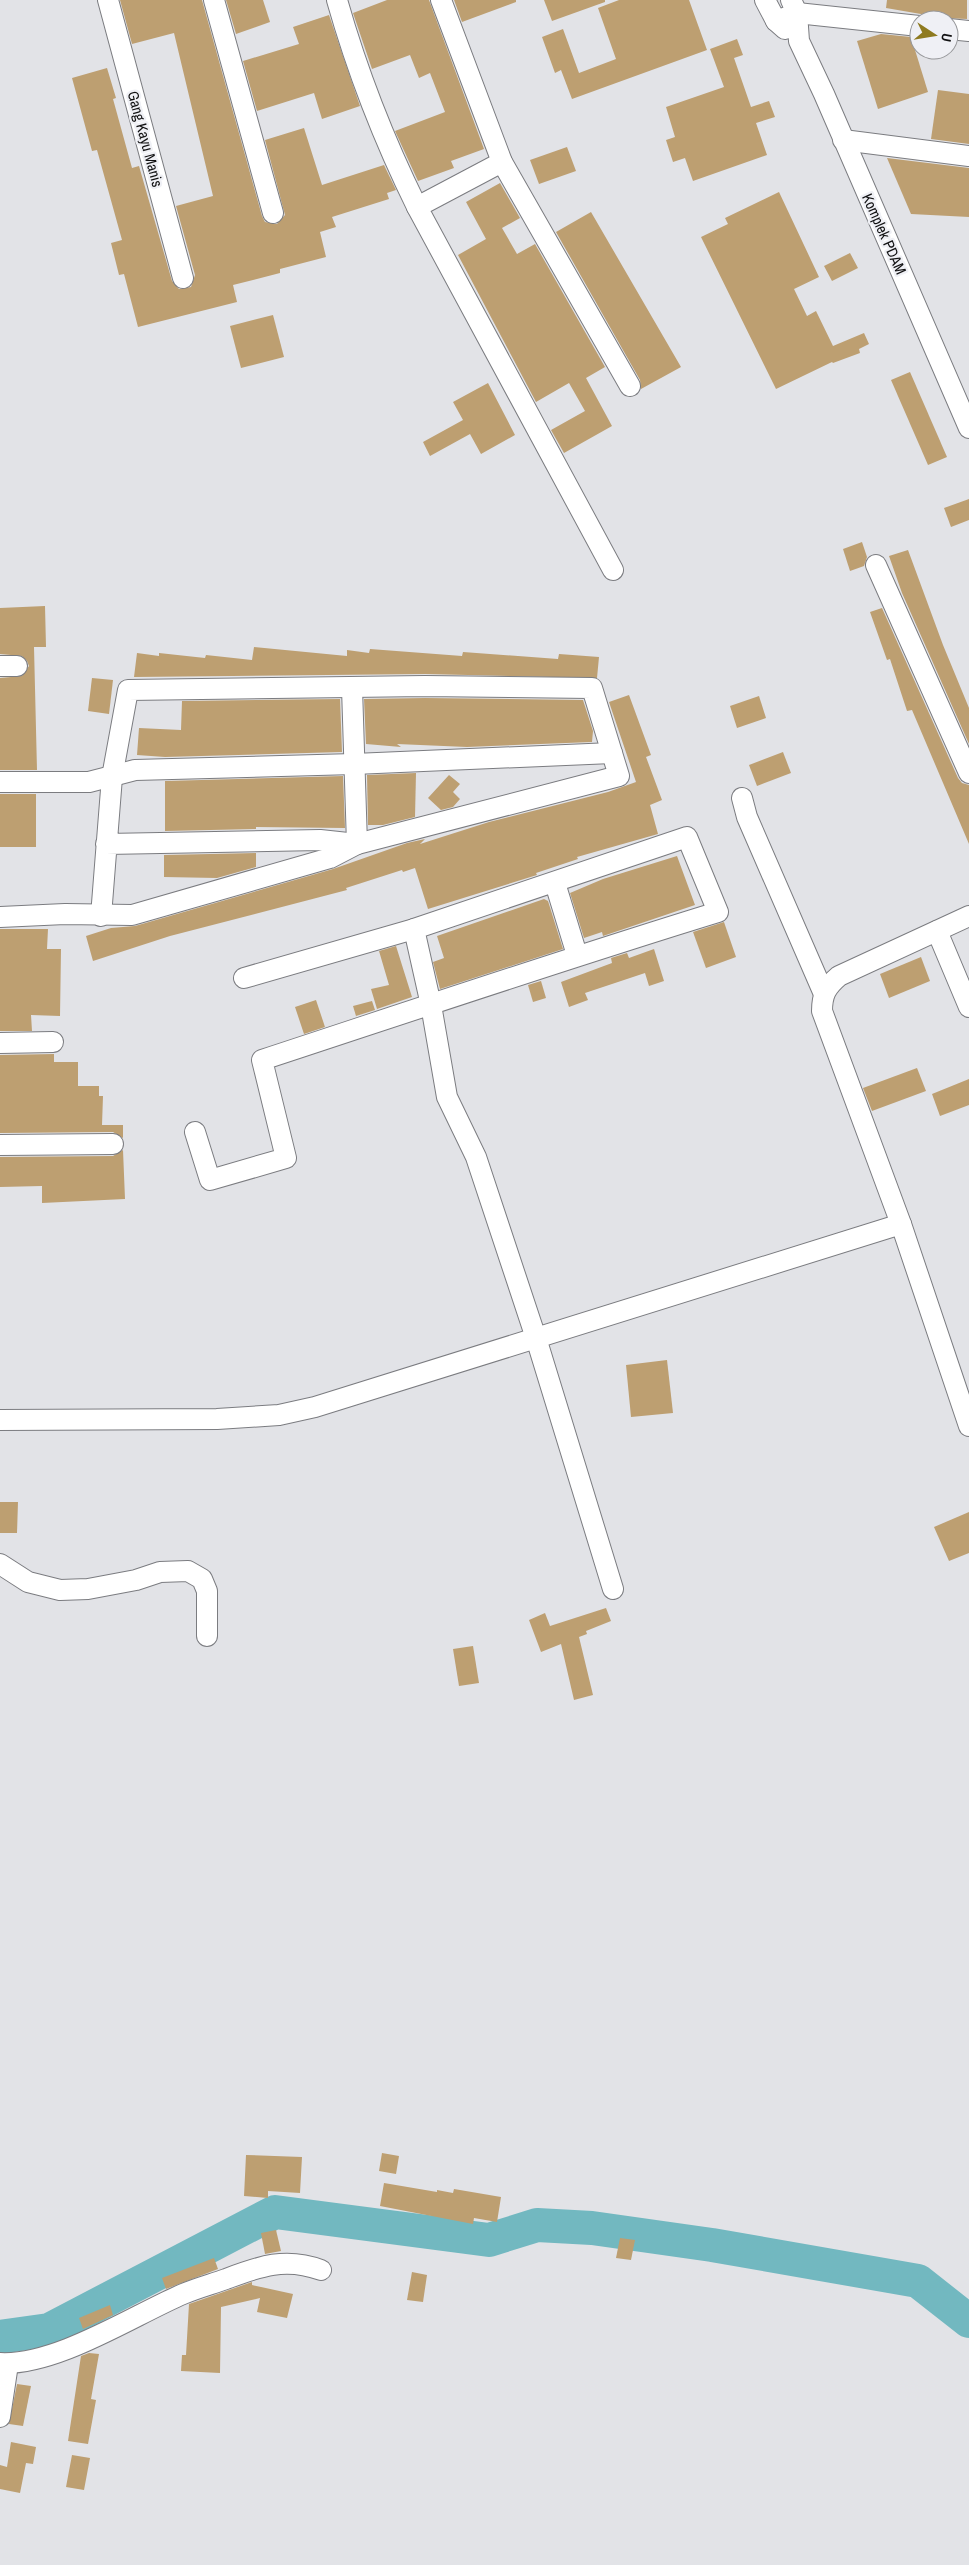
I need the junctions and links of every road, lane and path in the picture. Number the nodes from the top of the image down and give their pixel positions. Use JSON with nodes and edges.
{"nodes":[{"id":1,"x":108,"y":0,"type":"edge"},
{"id":2,"x":214,"y":0,"type":"edge"},
{"id":3,"x":337,"y":0,"type":"edge"},
{"id":4,"x":441,"y":0,"type":"edge"},
{"id":5,"x":765,"y":0,"type":"edge"},
{"id":6,"x":794,"y":7,"type":"edge"},
{"id":7,"x":776,"y":21,"type":"junction"},
{"id":8,"x":909,"y":24,"type":"edge"},
{"id":9,"x":799,"y":41,"type":"junction"},
{"id":10,"x":843,"y":140,"type":"junction"},
{"id":11,"x":969,"y":156,"type":"edge"},
{"id":12,"x":502,"y":162,"type":"junction"},
{"id":13,"x":417,"y":207,"type":"junction"},
{"id":14,"x":273,"y":213,"type":"dead end"},
{"id":15,"x":183,"y":278,"type":"dead end"},
{"id":16,"x":630,"y":386,"type":"dead end"},
{"id":17,"x":969,"y":428,"type":"edge"},
{"id":18,"x":876,"y":565,"type":"dead end"},
{"id":19,"x":613,"y":570,"type":"dead end"},
{"id":20,"x":352,"y":688,"type":"junction"},
{"id":21,"x":612,"y":753,"type":"junction"},
{"id":22,"x":354,"y":764,"type":"junction"},
{"id":23,"x":969,"y":773,"type":"edge"},
{"id":24,"x":112,"y":777,"type":"junction"},
{"id":25,"x":0,"y":782,"type":"edge"},
{"id":26,"x":742,"y":798,"type":"dead end"},
{"id":27,"x":106,"y":844,"type":"junction"},
{"id":28,"x":357,"y":844,"type":"junction"},
{"id":29,"x":555,"y":883,"type":"junction"},
{"id":30,"x":101,"y":916,"type":"junction"},
{"id":31,"x":969,"y":916,"type":"edge"},
{"id":32,"x":0,"y":917,"type":"edge"},
{"id":33,"x":414,"y":929,"type":"junction"},
{"id":34,"x":937,"y":931,"type":"junction"},
{"id":35,"x":578,"y":955,"type":"junction"},
{"id":36,"x":244,"y":978,"type":"dead end"},
{"id":37,"x":824,"y":994,"type":"junction"},
{"id":38,"x":431,"y":1005,"type":"junction"},
{"id":39,"x":969,"y":1007,"type":"edge"},
{"id":40,"x":53,"y":1042,"type":"dead end"},
{"id":41,"x":0,"y":1043,"type":"edge"},
{"id":42,"x":195,"y":1132,"type":"dead end"},
{"id":43,"x":114,"y":1144,"type":"dead end"},
{"id":44,"x":0,"y":1145,"type":"edge"},
{"id":45,"x":901,"y":1224,"type":"junction"},
{"id":46,"x":536,"y":1338,"type":"junction"},
{"id":47,"x":0,"y":1420,"type":"edge"},
{"id":48,"x":969,"y":1426,"type":"edge"},
{"id":49,"x":0,"y":1564,"type":"edge"},
{"id":50,"x":613,"y":1589,"type":"dead end"},
{"id":51,"x":207,"y":1636,"type":"dead end"},
{"id":52,"x":321,"y":2270,"type":"dead end"},
{"id":53,"x":4,"y":2364,"type":"edge"},
{"id":54,"x":0,"y":2417,"type":"edge"}],
"edges":[{"from":1,"to":15,"type":"street","name":"Gang Kayu Manis"},
{"from":2,"to":14,"type":"street"},
{"from":3,"to":13,"type":"street"},
{"from":4,"to":12,"type":"street"},
{"from":5,"to":7,"type":"street","name":"Komplek PDAM"},
{"from":6,"to":7,"type":"street"},
{"from":6,"to":8,"type":"street"},
{"from":6,"to":9,"type":"street","name":"Komplek PDAM"},
{"from":7,"to":9,"type":"street","name":"Komplek PDAM"},
{"from":9,"to":10,"type":"street","name":"Komplek PDAM"},
{"from":10,"to":11,"type":"street"},
{"from":10,"to":17,"type":"street","name":"Komplek PDAM"},
{"from":12,"to":13,"type":"street"},
{"from":12,"to":16,"type":"street"},
{"from":13,"to":19,"type":"street"},
{"from":18,"to":23,"type":"street"},
{"from":20,"to":21,"type":"street"},
{"from":20,"to":22,"type":"street"},
{"from":20,"to":24,"type":"street"},
{"from":21,"to":22,"type":"street"},
{"from":21,"to":28,"type":"street"},
{"from":22,"to":24,"type":"street"},
{"from":22,"to":28,"type":"street"},
{"from":24,"to":25,"type":"street"},
{"from":24,"to":27,"type":"street"},
{"from":26,"to":37,"type":"street"},
{"from":27,"to":28,"type":"street"},
{"from":27,"to":30,"type":"street"},
{"from":28,"to":30,"type":"street"},
{"from":29,"to":33,"type":"street"},
{"from":29,"to":35,"type":"street"},
{"from":29,"to":35,"type":"street"},
{"from":30,"to":32,"type":"street"},
{"from":31,"to":34,"type":"street"},
{"from":33,"to":36,"type":"street"},
{"from":33,"to":38,"type":"street"},
{"from":34,"to":37,"type":"street"},
{"from":34,"to":39,"type":"street"},
{"from":35,"to":38,"type":"street"},
{"from":37,"to":45,"type":"street"},
{"from":38,"to":42,"type":"street"},
{"from":38,"to":46,"type":"street"},
{"from":40,"to":41,"type":"street"},
{"from":43,"to":44,"type":"street"},
{"from":45,"to":46,"type":"street"},
{"from":45,"to":48,"type":"street"},
{"from":46,"to":47,"type":"street"},
{"from":46,"to":50,"type":"street"},
{"from":49,"to":51,"type":"street"},
{"from":52,"to":53,"type":"street"},
{"from":53,"to":54,"type":"street"}]}
